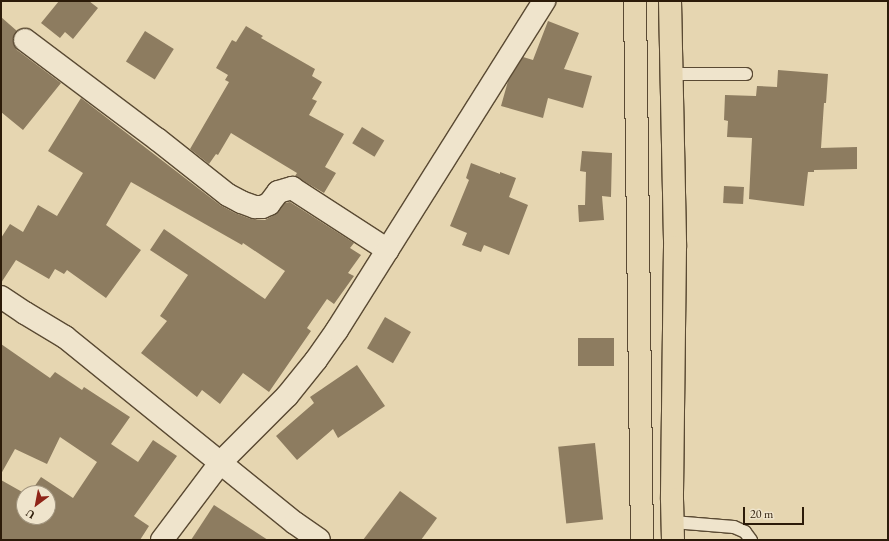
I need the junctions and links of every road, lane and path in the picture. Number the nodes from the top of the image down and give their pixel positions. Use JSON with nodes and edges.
{"nodes":[{"id":1,"x":544,"y":1,"type":"edge"},
{"id":2,"x":635,"y":1,"type":"edge"},
{"id":3,"x":670,"y":1,"type":"edge"},
{"id":4,"x":25,"y":40,"type":"dead end"},
{"id":5,"x":671,"y":74,"type":"junction"},
{"id":6,"x":746,"y":74,"type":"dead end"},
{"id":7,"x":388,"y":250,"type":"junction"},
{"id":8,"x":1,"y":296,"type":"edge"},
{"id":9,"x":220,"y":463,"type":"junction"},
{"id":10,"x":673,"y":531,"type":"edge"},
{"id":11,"x":162,"y":540,"type":"edge"},
{"id":12,"x":319,"y":540,"type":"edge"},
{"id":13,"x":642,"y":540,"type":"edge"},
{"id":14,"x":751,"y":540,"type":"edge"}],
"edges":[{"from":1,"to":7,"type":"street"},
{"from":2,"to":13,"type":"highway"},
{"from":3,"to":5,"type":"highway"},
{"from":4,"to":7,"type":"street"},
{"from":5,"to":6,"type":"lane"},
{"from":5,"to":10,"type":"highway"},
{"from":7,"to":9,"type":"street"},
{"from":8,"to":9,"type":"street"},
{"from":9,"to":11,"type":"street"},
{"from":9,"to":12,"type":"street"},
{"from":10,"to":14,"type":"lane"}]}
